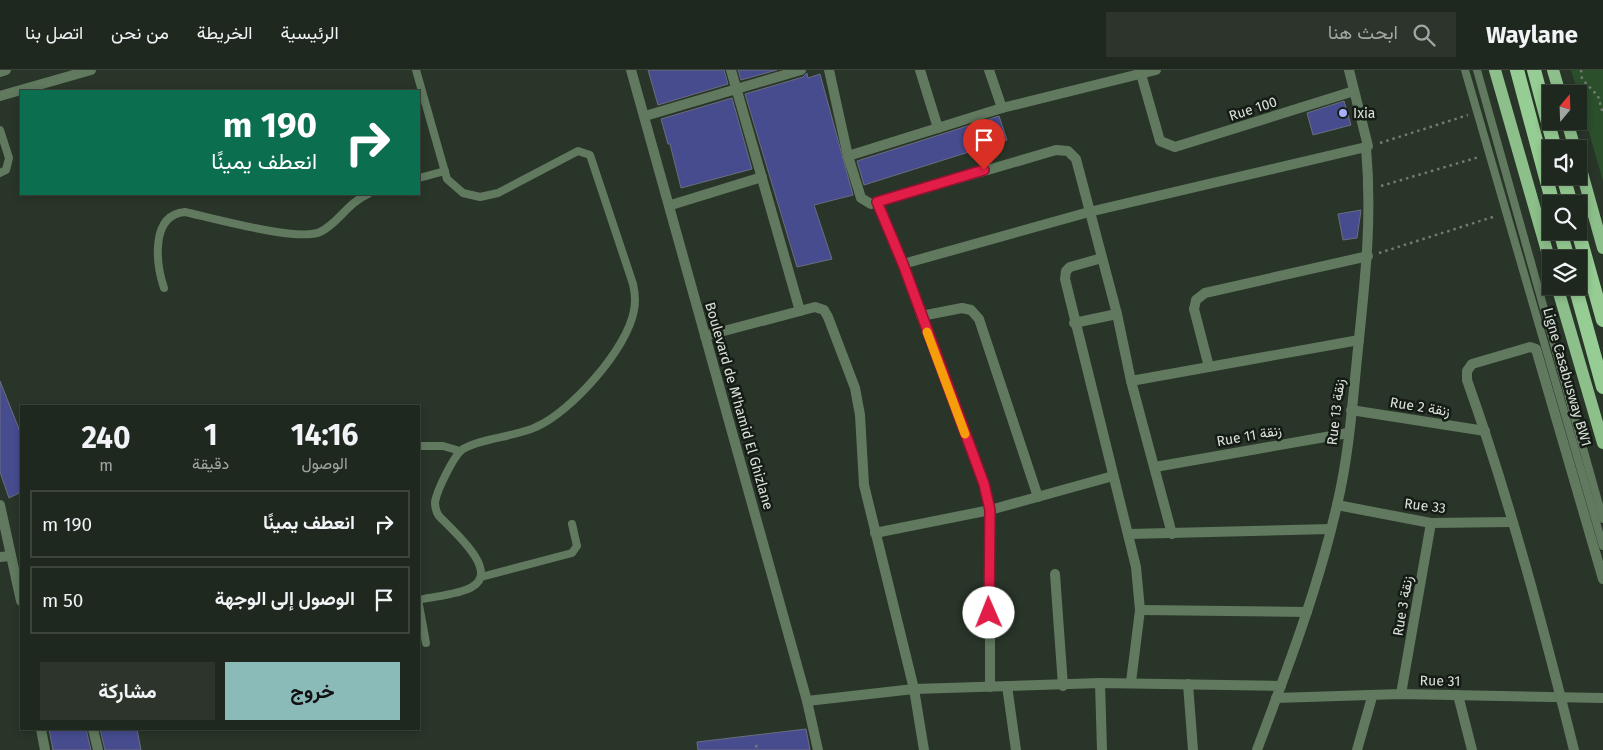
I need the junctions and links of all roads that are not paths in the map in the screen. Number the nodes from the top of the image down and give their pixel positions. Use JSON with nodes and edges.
{"nodes":[{"id":1,"x":6,"y":70,"type":"edge"},
{"id":2,"x":91,"y":70,"type":"edge"},
{"id":3,"x":416,"y":70,"type":"edge"},
{"id":4,"x":631,"y":70,"type":"edge"},
{"id":5,"x":731,"y":70,"type":"edge"},
{"id":6,"x":801,"y":70,"type":"edge"},
{"id":7,"x":829,"y":70,"type":"edge"},
{"id":8,"x":920,"y":70,"type":"edge"},
{"id":9,"x":989,"y":70,"type":"edge"},
{"id":10,"x":1156,"y":70,"type":"edge"},
{"id":11,"x":1349,"y":70,"type":"edge"},
{"id":12,"x":1465,"y":70,"type":"edge"},
{"id":13,"x":1477,"y":70,"type":"edge"},
{"id":14,"x":1495,"y":70,"type":"edge"},
{"id":15,"x":1517,"y":70,"type":"edge"},
{"id":16,"x":1534,"y":70,"type":"edge"},
{"id":17,"x":1553,"y":70,"type":"edge"},
{"id":18,"x":0,"y":72,"type":"edge"},
{"id":19,"x":1141,"y":74,"type":"junction"},
{"id":20,"x":1557,"y":85,"type":"edge"},
{"id":21,"x":736,"y":89,"type":"junction"},
{"id":22,"x":20,"y":90,"type":"edge"},
{"id":23,"x":21,"y":90,"type":"edge"},
{"id":24,"x":1354,"y":91,"type":"junction"},
{"id":25,"x":0,"y":96,"type":"edge"},
{"id":26,"x":1002,"y":108,"type":"junction"},
{"id":27,"x":645,"y":116,"type":"junction"},
{"id":28,"x":938,"y":128,"type":"junction"},
{"id":29,"x":0,"y":130,"type":"edge"},
{"id":30,"x":1553,"y":140,"type":"edge"},
{"id":31,"x":1367,"y":147,"type":"junction"},
{"id":32,"x":848,"y":156,"type":"junction"},
{"id":33,"x":445,"y":171,"type":"junction"},
{"id":34,"x":0,"y":173,"type":"edge"},
{"id":35,"x":762,"y":177,"type":"junction"},
{"id":36,"x":420,"y":178,"type":"edge"},
{"id":37,"x":1585,"y":185,"type":"edge"},
{"id":38,"x":366,"y":195,"type":"edge"},
{"id":39,"x":1551,"y":195,"type":"edge"},
{"id":40,"x":877,"y":202,"type":"junction"},
{"id":41,"x":671,"y":205,"type":"junction"},
{"id":42,"x":1089,"y":212,"type":"junction"},
{"id":43,"x":1581,"y":240,"type":"edge"},
{"id":44,"x":1603,"y":248,"type":"edge"},
{"id":45,"x":1547,"y":250,"type":"edge"},
{"id":46,"x":1368,"y":256,"type":"junction"},
{"id":47,"x":1102,"y":258,"type":"junction"},
{"id":48,"x":903,"y":264,"type":"junction"},
{"id":49,"x":164,"y":288,"type":"dead end"},
{"id":50,"x":1560,"y":295,"type":"edge"},
{"id":51,"x":1577,"y":295,"type":"edge"},
{"id":52,"x":800,"y":311,"type":"junction"},
{"id":53,"x":1117,"y":314,"type":"junction"},
{"id":54,"x":922,"y":316,"type":"junction"},
{"id":55,"x":1603,"y":320,"type":"edge"},
{"id":56,"x":1074,"y":323,"type":"junction"},
{"id":57,"x":705,"y":336,"type":"junction"},
{"id":58,"x":1359,"y":340,"type":"junction"},
{"id":59,"x":1209,"y":367,"type":"junction"},
{"id":60,"x":1131,"y":381,"type":"junction"},
{"id":61,"x":1603,"y":387,"type":"edge"},
{"id":62,"x":1352,"y":410,"type":"junction"},
{"id":63,"x":1485,"y":431,"type":"junction"},
{"id":64,"x":1348,"y":433,"type":"junction"},
{"id":65,"x":1603,"y":443,"type":"edge"},
{"id":66,"x":420,"y":446,"type":"edge"},
{"id":67,"x":460,"y":451,"type":"junction"},
{"id":68,"x":1156,"y":467,"type":"junction"},
{"id":69,"x":1113,"y":476,"type":"junction"},
{"id":70,"x":1038,"y":497,"type":"junction"},
{"id":71,"x":0,"y":505,"type":"edge"},
{"id":72,"x":1337,"y":505,"type":"junction"},
{"id":73,"x":990,"y":510,"type":"junction"},
{"id":74,"x":1603,"y":519,"type":"edge"},
{"id":75,"x":1511,"y":522,"type":"junction"},
{"id":76,"x":1431,"y":523,"type":"junction"},
{"id":77,"x":572,"y":524,"type":"dead end"},
{"id":78,"x":1330,"y":529,"type":"junction"},
{"id":79,"x":875,"y":532,"type":"junction"},
{"id":80,"x":1128,"y":534,"type":"junction"},
{"id":81,"x":1172,"y":534,"type":"junction"},
{"id":82,"x":1603,"y":546,"type":"edge"},
{"id":83,"x":11,"y":556,"type":"junction"},
{"id":84,"x":0,"y":557,"type":"edge"},
{"id":85,"x":1055,"y":574,"type":"dead end"},
{"id":86,"x":481,"y":577,"type":"junction"},
{"id":87,"x":1603,"y":579,"type":"edge"},
{"id":88,"x":20,"y":596,"type":"edge"},
{"id":89,"x":420,"y":600,"type":"edge"},
{"id":90,"x":420,"y":610,"type":"edge"},
{"id":91,"x":1140,"y":610,"type":"junction"},
{"id":92,"x":1307,"y":612,"type":"junction"},
{"id":93,"x":426,"y":642,"type":"dead end"},
{"id":94,"x":1131,"y":682,"type":"junction"},
{"id":95,"x":1100,"y":683,"type":"junction"},
{"id":96,"x":1188,"y":684,"type":"junction"},
{"id":97,"x":1007,"y":686,"type":"junction"},
{"id":98,"x":1063,"y":686,"type":"junction"},
{"id":99,"x":1281,"y":686,"type":"junction"},
{"id":100,"x":990,"y":687,"type":"junction"},
{"id":101,"x":914,"y":689,"type":"junction"},
{"id":102,"x":1401,"y":694,"type":"junction"},
{"id":103,"x":1458,"y":696,"type":"junction"},
{"id":104,"x":1372,"y":697,"type":"junction"},
{"id":105,"x":1276,"y":698,"type":"junction"},
{"id":106,"x":1561,"y":698,"type":"junction"},
{"id":107,"x":1603,"y":698,"type":"edge"},
{"id":108,"x":807,"y":701,"type":"junction"},
{"id":109,"x":41,"y":730,"type":"edge"},
{"id":110,"x":93,"y":730,"type":"edge"},
{"id":111,"x":45,"y":750,"type":"edge"},
{"id":112,"x":98,"y":750,"type":"edge"},
{"id":113,"x":818,"y":750,"type":"edge"},
{"id":114,"x":924,"y":750,"type":"edge"},
{"id":115,"x":1016,"y":750,"type":"edge"},
{"id":116,"x":1102,"y":750,"type":"edge"},
{"id":117,"x":1193,"y":750,"type":"edge"},
{"id":118,"x":1257,"y":750,"type":"edge"},
{"id":119,"x":1357,"y":750,"type":"edge"},
{"id":120,"x":1472,"y":750,"type":"edge"},
{"id":121,"x":1574,"y":750,"type":"edge"}],
"edges":[{"from":1,"to":18,"type":"street"},
{"from":2,"to":23,"type":"street"},
{"from":3,"to":33,"type":"lane"},
{"from":4,"to":27,"type":"street","name":"Boulevard de M'hamid El Ghizlane"},
{"from":5,"to":21,"type":"street"},
{"from":6,"to":21,"type":"street"},
{"from":7,"to":32,"type":"street"},
{"from":8,"to":28,"type":"street"},
{"from":9,"to":26,"type":"street"},
{"from":10,"to":19,"type":"street"},
{"from":11,"to":24,"type":"street","name":"Rue 13 زنقة"},
{"from":12,"to":82,"type":"lane","name":"Ligne Casabusway BW1"},
{"from":13,"to":74,"type":"lane","name":"Ligne Casabusway BW1"},
{"from":14,"to":45,"type":"main road"},
{"from":15,"to":39,"type":"highway"},
{"from":16,"to":30,"type":"highway"},
{"from":17,"to":20,"type":"main road"},
{"from":19,"to":24,"type":"street","name":"Rue 100"},
{"from":19,"to":26,"type":"street"},
{"from":21,"to":27,"type":"street"},
{"from":21,"to":35,"type":"street"},
{"from":22,"to":25,"type":"street"},
{"from":24,"to":31,"type":"street","name":"Rue 13 زنقة"},
{"from":26,"to":28,"type":"street"},
{"from":27,"to":41,"type":"street","name":"Boulevard de M'hamid El Ghizlane"},
{"from":28,"to":32,"type":"street"},
{"from":29,"to":34,"type":"lane"},
{"from":31,"to":42,"type":"street"},
{"from":31,"to":46,"type":"street","name":"Rue 13 زنقة"},
{"from":32,"to":40,"type":"street"},
{"from":33,"to":36,"type":"lane"},
{"from":33,"to":67,"type":"lane"},
{"from":35,"to":41,"type":"street"},
{"from":35,"to":52,"type":"street"},
{"from":37,"to":44,"type":"main road"},
{"from":38,"to":49,"type":"lane"},
{"from":40,"to":42,"type":"street"},
{"from":40,"to":48,"type":"street"},
{"from":41,"to":57,"type":"street","name":"Boulevard de M'hamid El Ghizlane"},
{"from":42,"to":47,"type":"street"},
{"from":42,"to":48,"type":"street"},
{"from":43,"to":55,"type":"highway"},
{"from":46,"to":58,"type":"street","name":"Rue 13 زنقة"},
{"from":46,"to":59,"type":"street"},
{"from":47,"to":53,"type":"street"},
{"from":47,"to":56,"type":"street"},
{"from":48,"to":54,"type":"street"},
{"from":50,"to":65,"type":"main road"},
{"from":51,"to":61,"type":"highway"},
{"from":52,"to":57,"type":"street"},
{"from":52,"to":79,"type":"street"},
{"from":53,"to":56,"type":"street"},
{"from":53,"to":60,"type":"street"},
{"from":54,"to":70,"type":"street"},
{"from":54,"to":73,"type":"street"},
{"from":56,"to":69,"type":"street"},
{"from":57,"to":108,"type":"street","name":"Boulevard de M'hamid El Ghizlane"},
{"from":58,"to":59,"type":"street"},
{"from":58,"to":62,"type":"street","name":"Rue 13 زنقة"},
{"from":59,"to":60,"type":"street"},
{"from":60,"to":68,"type":"street"},
{"from":62,"to":63,"type":"street","name":"Rue 2 زنقة"},
{"from":62,"to":64,"type":"street","name":"Rue 13 زنقة"},
{"from":63,"to":75,"type":"street"},
{"from":63,"to":87,"type":"street"},
{"from":64,"to":68,"type":"street","name":"Rue 11 زنقة"},
{"from":64,"to":72,"type":"street","name":"Rue 13 زنقة"},
{"from":66,"to":67,"type":"lane"},
{"from":67,"to":86,"type":"lane"},
{"from":68,"to":81,"type":"street"},
{"from":69,"to":70,"type":"street"},
{"from":69,"to":80,"type":"street"},
{"from":70,"to":73,"type":"street"},
{"from":71,"to":83,"type":"street"},
{"from":72,"to":76,"type":"street","name":"Rue 33"},
{"from":72,"to":78,"type":"street","name":"Rue 13 زنقة"},
{"from":73,"to":79,"type":"street"},
{"from":73,"to":100,"type":"street"},
{"from":75,"to":76,"type":"street","name":"Rue 33"},
{"from":75,"to":106,"type":"street"},
{"from":76,"to":102,"type":"street","name":"Rue 3 زنقة"},
{"from":77,"to":86,"type":"lane"},
{"from":78,"to":81,"type":"street"},
{"from":78,"to":92,"type":"street","name":"Rue 13 زنقة"},
{"from":79,"to":101,"type":"street"},
{"from":80,"to":81,"type":"street"},
{"from":80,"to":91,"type":"street"},
{"from":83,"to":84,"type":"street"},
{"from":83,"to":88,"type":"street"},
{"from":85,"to":98,"type":"street"},
{"from":86,"to":89,"type":"lane"},
{"from":90,"to":93,"type":"lane"},
{"from":91,"to":92,"type":"street"},
{"from":91,"to":94,"type":"street"},
{"from":92,"to":99,"type":"street","name":"Rue 13 زنقة"},
{"from":94,"to":95,"type":"street"},
{"from":94,"to":96,"type":"street"},
{"from":95,"to":98,"type":"street"},
{"from":95,"to":116,"type":"street"},
{"from":96,"to":99,"type":"street"},
{"from":96,"to":117,"type":"street"},
{"from":97,"to":98,"type":"street"},
{"from":97,"to":100,"type":"street"},
{"from":97,"to":115,"type":"street"},
{"from":99,"to":105,"type":"street","name":"Rue 13 زنقة"},
{"from":100,"to":101,"type":"street"},
{"from":101,"to":108,"type":"street"},
{"from":101,"to":114,"type":"street"},
{"from":102,"to":103,"type":"street","name":"Rue 31"},
{"from":102,"to":104,"type":"street","name":"Rue 31"},
{"from":103,"to":106,"type":"street","name":"Rue 31"},
{"from":103,"to":120,"type":"street"},
{"from":104,"to":105,"type":"street","name":"Rue 31"},
{"from":104,"to":119,"type":"street"},
{"from":105,"to":118,"type":"street","name":"Rue 13 زنقة"},
{"from":106,"to":107,"type":"street","name":"Rue 31"},
{"from":106,"to":121,"type":"street"},
{"from":108,"to":113,"type":"street","name":"Boulevard de M'hamid El Ghizlane"},
{"from":109,"to":111,"type":"street"},
{"from":110,"to":112,"type":"street"}]}
